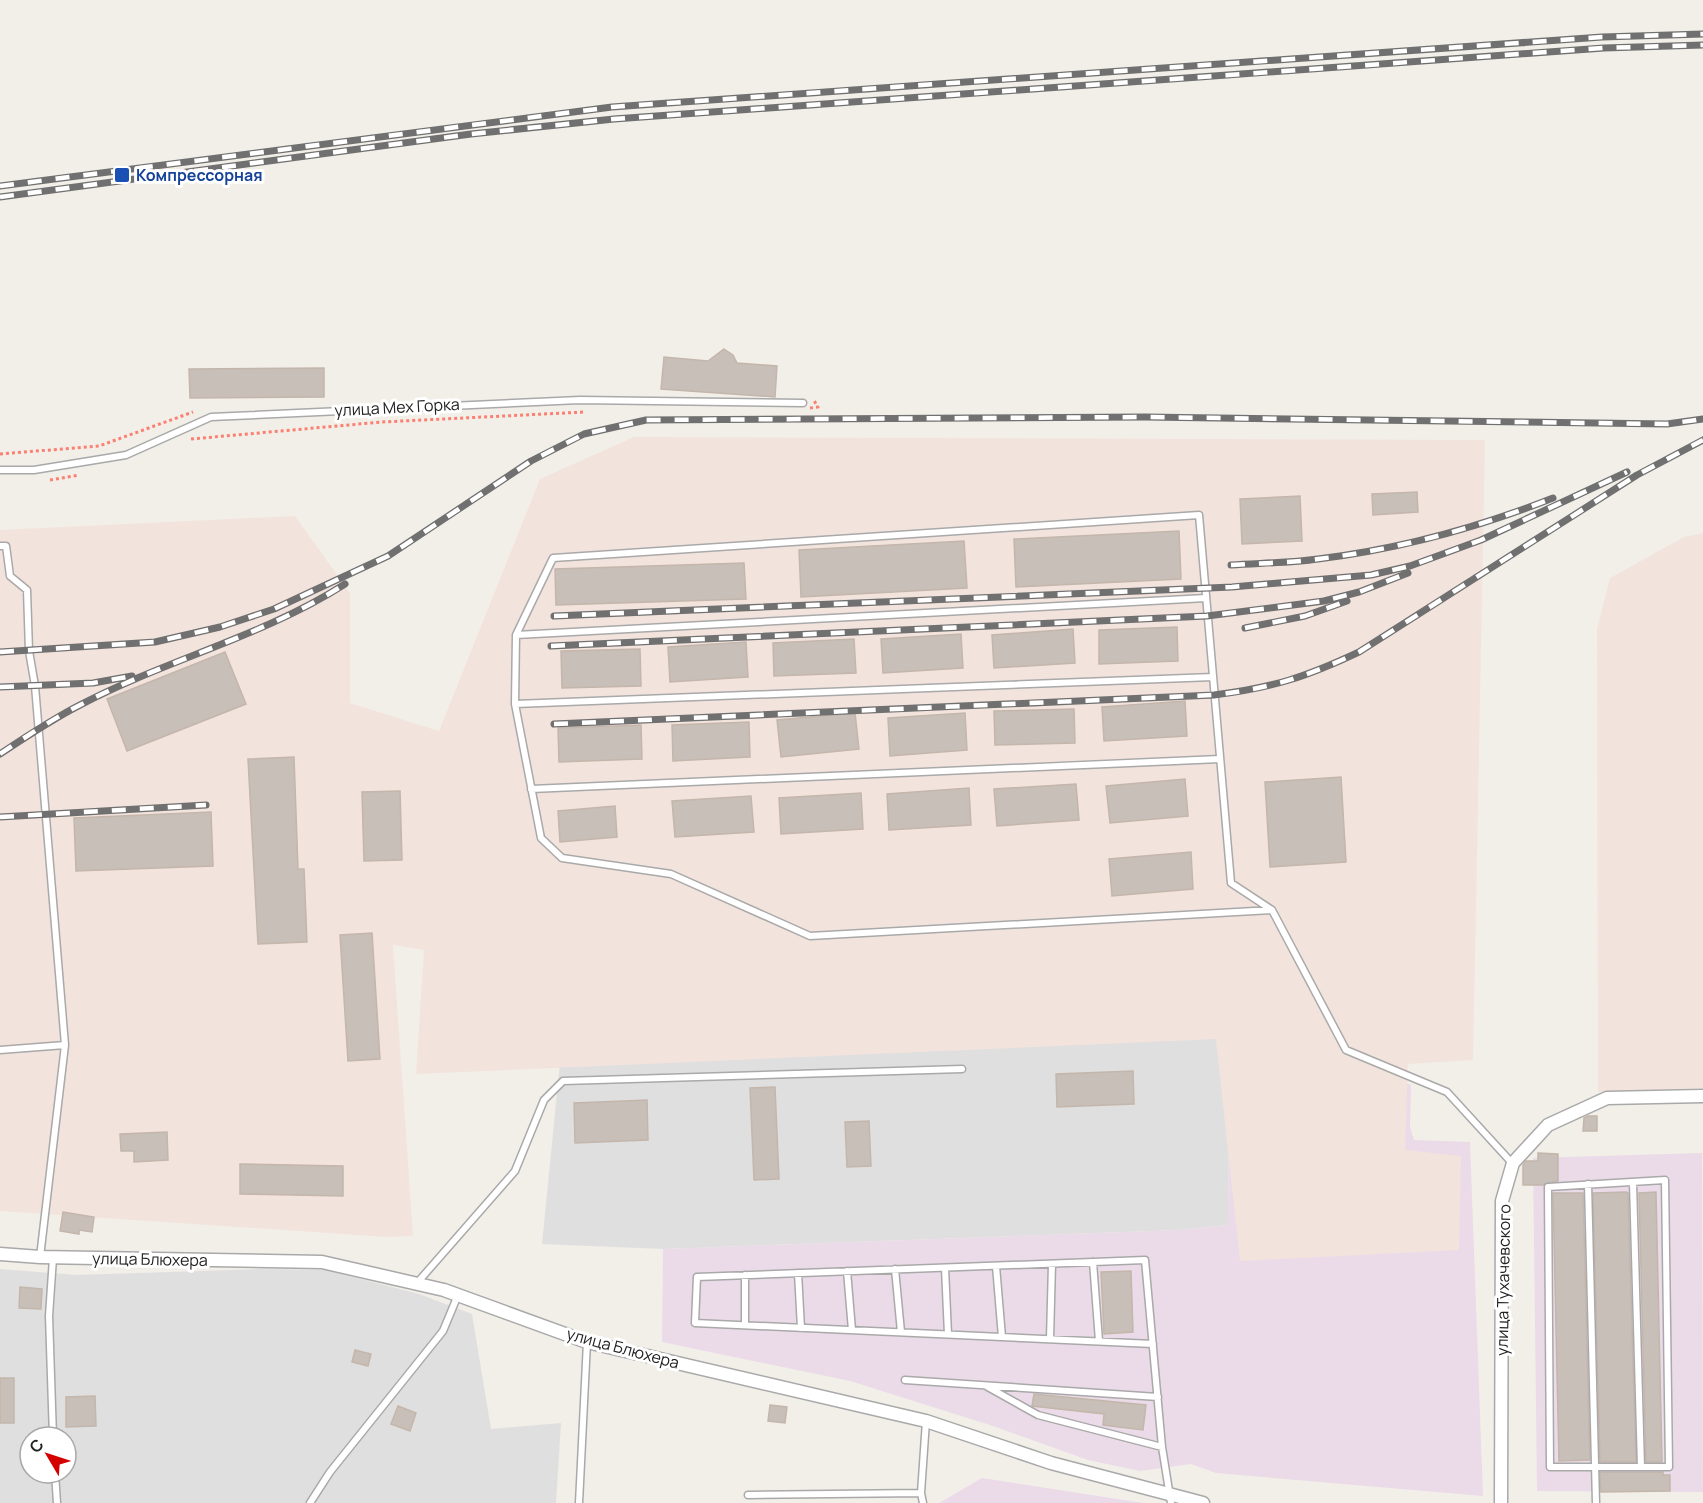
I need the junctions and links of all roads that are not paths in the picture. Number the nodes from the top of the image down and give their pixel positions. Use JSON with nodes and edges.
{"nodes":[{"id":1,"x":803,"y":403,"type":"dead end"},
{"id":2,"x":0,"y":470,"type":"edge"},
{"id":3,"x":0,"y":546,"type":"edge"},
{"id":4,"x":1206,"y":598,"type":"junction"},
{"id":5,"x":516,"y":635,"type":"junction"},
{"id":6,"x":1213,"y":677,"type":"junction"},
{"id":7,"x":515,"y":704,"type":"junction"},
{"id":8,"x":1220,"y":759,"type":"junction"},
{"id":9,"x":531,"y":789,"type":"junction"},
{"id":10,"x":1272,"y":910,"type":"junction"},
{"id":11,"x":65,"y":1045,"type":"junction"},
{"id":12,"x":0,"y":1050,"type":"edge"},
{"id":13,"x":962,"y":1069,"type":"dead end"},
{"id":14,"x":1703,"y":1096,"type":"edge"},
{"id":15,"x":1513,"y":1163,"type":"junction"},
{"id":16,"x":1633,"y":1182,"type":"junction"},
{"id":17,"x":1588,"y":1184,"type":"junction"},
{"id":18,"x":0,"y":1254,"type":"edge"},
{"id":19,"x":46,"y":1257,"type":"junction"},
{"id":20,"x":1093,"y":1262,"type":"junction"},
{"id":21,"x":1052,"y":1264,"type":"junction"},
{"id":22,"x":996,"y":1266,"type":"junction"},
{"id":23,"x":945,"y":1268,"type":"junction"},
{"id":24,"x":895,"y":1269,"type":"junction"},
{"id":25,"x":847,"y":1271,"type":"junction"},
{"id":26,"x":798,"y":1273,"type":"junction"},
{"id":27,"x":745,"y":1275,"type":"junction"},
{"id":28,"x":417,"y":1284,"type":"junction"},
{"id":29,"x":458,"y":1295,"type":"junction"},
{"id":30,"x":745,"y":1325,"type":"junction"},
{"id":31,"x":801,"y":1328,"type":"junction"},
{"id":32,"x":852,"y":1330,"type":"junction"},
{"id":33,"x":901,"y":1332,"type":"junction"},
{"id":34,"x":948,"y":1334,"type":"junction"},
{"id":35,"x":1002,"y":1337,"type":"junction"},
{"id":36,"x":1050,"y":1339,"type":"junction"},
{"id":37,"x":1099,"y":1341,"type":"junction"},
{"id":38,"x":587,"y":1342,"type":"junction"},
{"id":39,"x":1153,"y":1344,"type":"junction"},
{"id":40,"x":905,"y":1380,"type":"dead end"},
{"id":41,"x":984,"y":1385,"type":"junction"},
{"id":42,"x":1158,"y":1397,"type":"junction"},
{"id":43,"x":926,"y":1421,"type":"junction"},
{"id":44,"x":53,"y":1425,"type":"edge"},
{"id":45,"x":1162,"y":1448,"type":"junction"},
{"id":46,"x":1641,"y":1467,"type":"junction"},
{"id":47,"x":1597,"y":1468,"type":"junction"},
{"id":48,"x":56,"y":1485,"type":"edge"},
{"id":49,"x":921,"y":1493,"type":"junction"},
{"id":50,"x":748,"y":1496,"type":"dead end"},
{"id":51,"x":1170,"y":1499,"type":"edge"},
{"id":52,"x":57,"y":1503,"type":"edge"},
{"id":53,"x":310,"y":1503,"type":"edge"},
{"id":54,"x":579,"y":1503,"type":"edge"},
{"id":55,"x":923,"y":1503,"type":"edge"},
{"id":56,"x":1203,"y":1503,"type":"edge"},
{"id":57,"x":1501,"y":1503,"type":"edge"},
{"id":58,"x":1596,"y":1503,"type":"edge"}],
"edges":[{"from":1,"to":2,"type":"lane","name":"улица Мех Горка"},
{"from":3,"to":11,"type":"lane"},
{"from":4,"to":5,"type":"lane"},
{"from":4,"to":5,"type":"lane"},
{"from":4,"to":6,"type":"lane"},
{"from":5,"to":7,"type":"lane"},
{"from":6,"to":7,"type":"lane"},
{"from":6,"to":8,"type":"lane"},
{"from":7,"to":9,"type":"lane"},
{"from":8,"to":9,"type":"lane"},
{"from":8,"to":10,"type":"lane"},
{"from":9,"to":10,"type":"lane"},
{"from":10,"to":15,"type":"lane"},
{"from":11,"to":12,"type":"lane"},
{"from":11,"to":19,"type":"lane"},
{"from":13,"to":28,"type":"lane"},
{"from":14,"to":15,"type":"street","name":"улица Тухачевского"},
{"from":15,"to":57,"type":"street","name":"улица Тухачевского"},
{"from":16,"to":17,"type":"lane"},
{"from":16,"to":46,"type":"lane"},
{"from":16,"to":46,"type":"lane"},
{"from":17,"to":47,"type":"lane"},
{"from":17,"to":47,"type":"lane"},
{"from":18,"to":19,"type":"street","name":"улица Блюхера"},
{"from":19,"to":28,"type":"street","name":"улица Блюхера"},
{"from":19,"to":44,"type":"lane"},
{"from":20,"to":21,"type":"lane"},
{"from":20,"to":37,"type":"lane"},
{"from":20,"to":39,"type":"lane"},
{"from":21,"to":22,"type":"lane"},
{"from":21,"to":36,"type":"lane"},
{"from":22,"to":23,"type":"lane"},
{"from":22,"to":35,"type":"lane"},
{"from":23,"to":24,"type":"lane"},
{"from":23,"to":34,"type":"lane"},
{"from":24,"to":25,"type":"lane"},
{"from":24,"to":33,"type":"lane"},
{"from":25,"to":26,"type":"lane"},
{"from":25,"to":32,"type":"lane"},
{"from":26,"to":27,"type":"lane"},
{"from":26,"to":31,"type":"lane"},
{"from":27,"to":30,"type":"lane"},
{"from":27,"to":30,"type":"lane"},
{"from":28,"to":29,"type":"street","name":"улица Блюхера"},
{"from":29,"to":38,"type":"street","name":"улица Блюхера"},
{"from":29,"to":53,"type":"lane"},
{"from":30,"to":31,"type":"lane"},
{"from":31,"to":32,"type":"lane"},
{"from":32,"to":33,"type":"lane"},
{"from":33,"to":34,"type":"lane"},
{"from":34,"to":35,"type":"lane"},
{"from":35,"to":36,"type":"lane"},
{"from":36,"to":37,"type":"lane"},
{"from":37,"to":39,"type":"lane"},
{"from":38,"to":43,"type":"street","name":"улица Блюхера"},
{"from":38,"to":54,"type":"lane"},
{"from":39,"to":42,"type":"lane"},
{"from":40,"to":41,"type":"lane"},
{"from":41,"to":42,"type":"lane"},
{"from":41,"to":45,"type":"lane"},
{"from":42,"to":45,"type":"lane"},
{"from":43,"to":49,"type":"lane"},
{"from":43,"to":51,"type":"street","name":"улица Блюхера"},
{"from":45,"to":51,"type":"lane"},
{"from":46,"to":47,"type":"lane"},
{"from":47,"to":58,"type":"lane"},
{"from":48,"to":52,"type":"lane"},
{"from":49,"to":50,"type":"lane"},
{"from":49,"to":55,"type":"lane"},
{"from":51,"to":56,"type":"street","name":"улица Блюхера"}]}
